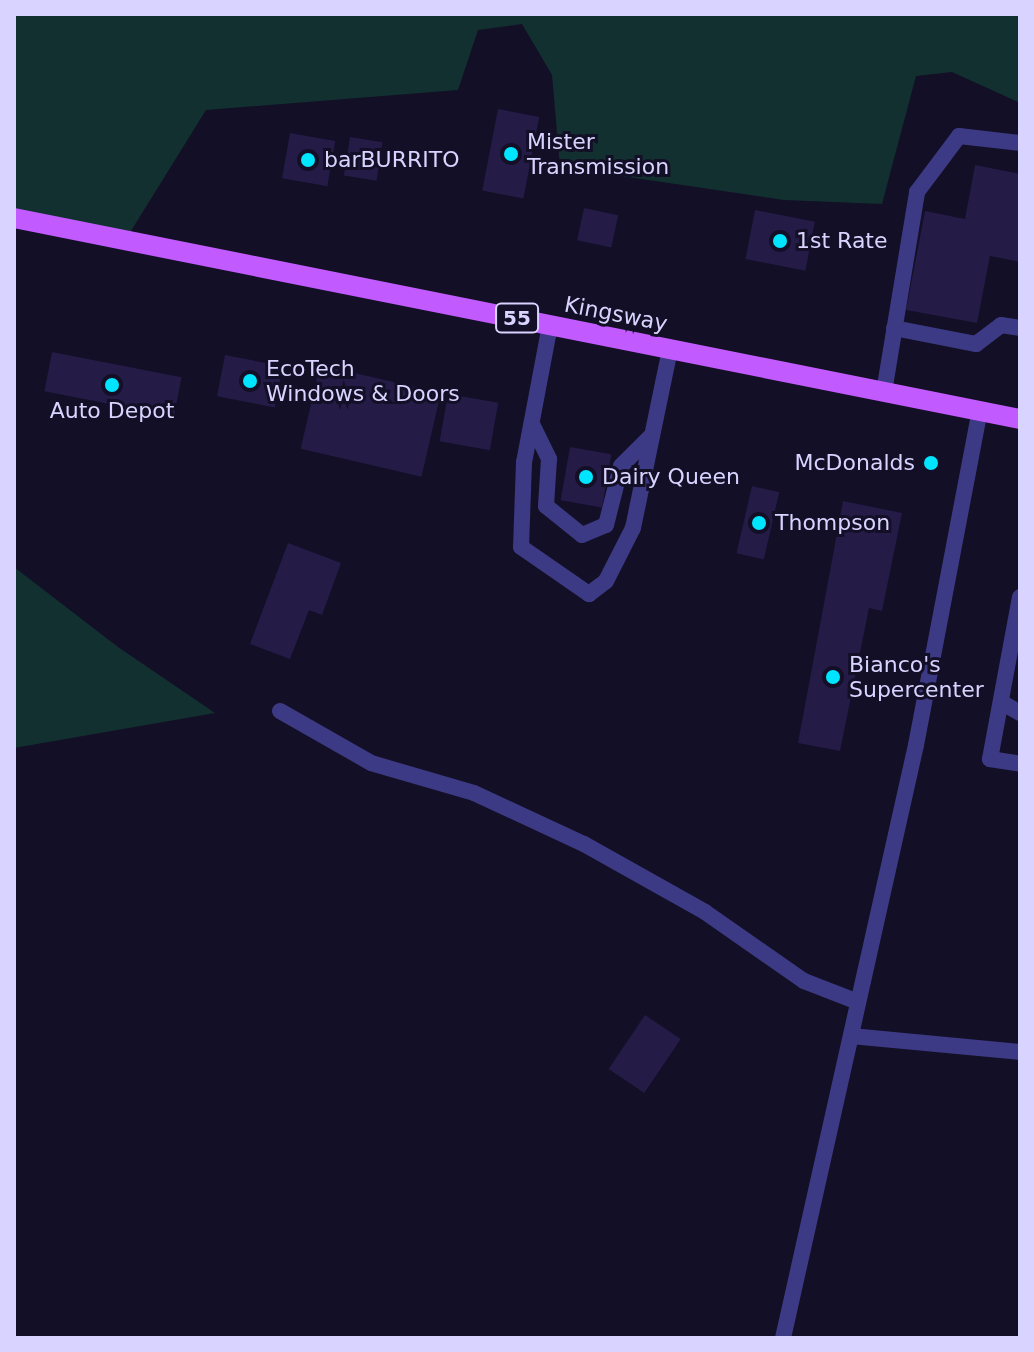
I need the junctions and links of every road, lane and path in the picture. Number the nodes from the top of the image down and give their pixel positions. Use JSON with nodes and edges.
{"nodes":[{"id":1,"x":1020,"y":143,"type":"edge"},
{"id":2,"x":14,"y":218,"type":"edge"},
{"id":3,"x":550,"y":325,"type":"junction"},
{"id":4,"x":894,"y":328,"type":"junction"},
{"id":5,"x":1020,"y":328,"type":"edge"},
{"id":6,"x":670,"y":349,"type":"junction"},
{"id":7,"x":884,"y":392,"type":"junction"},
{"id":8,"x":980,"y":411,"type":"junction"},
{"id":9,"x":1020,"y":419,"type":"edge"},
{"id":10,"x":532,"y":424,"type":"junction"},
{"id":11,"x":652,"y":434,"type":"junction"},
{"id":12,"x":1020,"y":597,"type":"edge"},
{"id":13,"x":1013,"y":680,"type":"edge"},
{"id":14,"x":1001,"y":702,"type":"junction"},
{"id":15,"x":280,"y":711,"type":"dead end"},
{"id":16,"x":1020,"y":713,"type":"edge"},
{"id":17,"x":1020,"y":764,"type":"edge"},
{"id":18,"x":858,"y":1002,"type":"junction"},
{"id":19,"x":851,"y":1036,"type":"junction"},
{"id":20,"x":1020,"y":1052,"type":"edge"},
{"id":21,"x":783,"y":1338,"type":"edge"}],
"edges":[{"from":1,"to":4,"type":"lane"},
{"from":2,"to":3,"type":"main road","name":"Kingsway","number":"55"},
{"from":3,"to":6,"type":"main road","name":"Kingsway","number":"55"},
{"from":3,"to":10,"type":"lane"},
{"from":4,"to":5,"type":"lane"},
{"from":4,"to":7,"type":"lane"},
{"from":6,"to":7,"type":"main road","name":"Kingsway","number":"55"},
{"from":6,"to":11,"type":"lane"},
{"from":7,"to":8,"type":"main road","name":"Kingsway","number":"55"},
{"from":8,"to":9,"type":"main road","name":"Kingsway","number":"55"},
{"from":8,"to":18,"type":"lane"},
{"from":10,"to":11,"type":"lane"},
{"from":10,"to":11,"type":"lane"},
{"from":12,"to":13,"type":"lane"},
{"from":13,"to":14,"type":"lane"},
{"from":14,"to":16,"type":"lane"},
{"from":14,"to":17,"type":"lane"},
{"from":15,"to":18,"type":"lane"},
{"from":18,"to":19,"type":"lane"},
{"from":19,"to":20,"type":"lane"},
{"from":19,"to":21,"type":"lane"}]}
